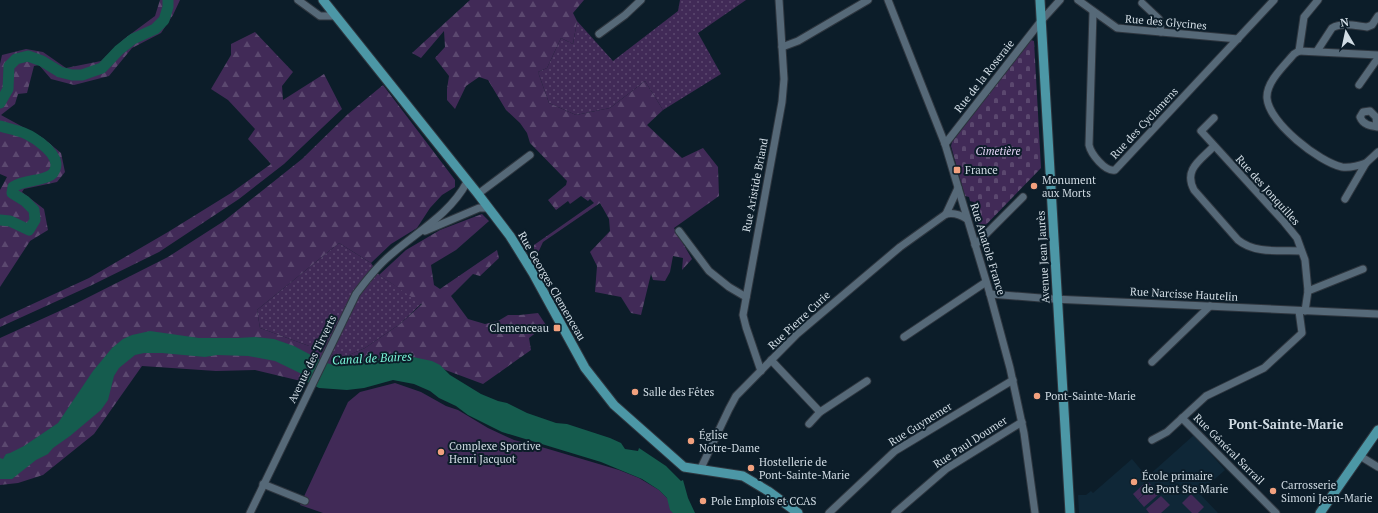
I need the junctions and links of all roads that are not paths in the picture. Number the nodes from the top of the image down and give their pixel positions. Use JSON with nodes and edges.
{"nodes":[{"id":1,"x":298,"y":0,"type":"edge"},
{"id":2,"x":323,"y":0,"type":"edge"},
{"id":3,"x":641,"y":0,"type":"edge"},
{"id":4,"x":779,"y":0,"type":"edge"},
{"id":5,"x":868,"y":0,"type":"edge"},
{"id":6,"x":1040,"y":0,"type":"edge"},
{"id":7,"x":1060,"y":0,"type":"edge"},
{"id":8,"x":1078,"y":0,"type":"edge"},
{"id":9,"x":1274,"y":0,"type":"edge"},
{"id":10,"x":1318,"y":0,"type":"edge"},
{"id":11,"x":890,"y":1,"type":"edge"},
{"id":12,"x":1142,"y":3,"type":"dead end"},
{"id":13,"x":1093,"y":12,"type":"junction"},
{"id":14,"x":334,"y":14,"type":"junction"},
{"id":15,"x":1378,"y":16,"type":"edge"},
{"id":16,"x":1041,"y":22,"type":"junction"},
{"id":17,"x":1162,"y":32,"type":"junction"},
{"id":18,"x":599,"y":34,"type":"dead end"},
{"id":19,"x":1238,"y":39,"type":"junction"},
{"id":20,"x":782,"y":47,"type":"junction"},
{"id":21,"x":1298,"y":51,"type":"junction"},
{"id":22,"x":1317,"y":51,"type":"junction"},
{"id":23,"x":1378,"y":56,"type":"edge"},
{"id":24,"x":1359,"y":85,"type":"dead end"},
{"id":25,"x":1214,"y":118,"type":"dead end"},
{"id":26,"x":945,"y":144,"type":"junction"},
{"id":27,"x":1214,"y":146,"type":"junction"},
{"id":28,"x":1378,"y":152,"type":"edge"},
{"id":29,"x":530,"y":155,"type":"dead end"},
{"id":30,"x":1372,"y":162,"type":"edge"},
{"id":31,"x":468,"y":182,"type":"junction"},
{"id":32,"x":958,"y":188,"type":"junction"},
{"id":33,"x":478,"y":194,"type":"junction"},
{"id":34,"x":1023,"y":197,"type":"dead end"},
{"id":35,"x":1345,"y":199,"type":"dead end"},
{"id":36,"x":488,"y":208,"type":"junction"},
{"id":37,"x":946,"y":214,"type":"junction"},
{"id":38,"x":967,"y":219,"type":"junction"},
{"id":39,"x":679,"y":231,"type":"dead end"},
{"id":40,"x":419,"y":234,"type":"junction"},
{"id":41,"x":975,"y":245,"type":"junction"},
{"id":42,"x":1301,"y":251,"type":"junction"},
{"id":43,"x":1363,"y":269,"type":"dead end"},
{"id":44,"x":986,"y":282,"type":"junction"},
{"id":45,"x":1308,"y":291,"type":"junction"},
{"id":46,"x":990,"y":294,"type":"junction"},
{"id":47,"x":746,"y":297,"type":"junction"},
{"id":48,"x":1058,"y":299,"type":"junction"},
{"id":49,"x":1210,"y":306,"type":"junction"},
{"id":50,"x":1302,"y":311,"type":"junction"},
{"id":51,"x":1378,"y":314,"type":"edge"},
{"id":52,"x":904,"y":337,"type":"dead end"},
{"id":53,"x":771,"y":360,"type":"junction"},
{"id":54,"x":1152,"y":362,"type":"dead end"},
{"id":55,"x":761,"y":371,"type":"junction"},
{"id":56,"x":1013,"y":380,"type":"junction"},
{"id":57,"x":866,"y":381,"type":"dead end"},
{"id":58,"x":820,"y":412,"type":"junction"},
{"id":59,"x":1182,"y":418,"type":"junction"},
{"id":60,"x":1022,"y":422,"type":"junction"},
{"id":61,"x":809,"y":424,"type":"dead end"},
{"id":62,"x":1378,"y":430,"type":"edge"},
{"id":63,"x":1152,"y":440,"type":"dead end"},
{"id":64,"x":1360,"y":456,"type":"junction"},
{"id":65,"x":1378,"y":467,"type":"edge"},
{"id":66,"x":700,"y":470,"type":"junction"},
{"id":67,"x":263,"y":484,"type":"junction"},
{"id":68,"x":305,"y":501,"type":"dead end"},
{"id":69,"x":250,"y":513,"type":"edge"},
{"id":70,"x":798,"y":513,"type":"edge"},
{"id":71,"x":829,"y":513,"type":"edge"},
{"id":72,"x":895,"y":513,"type":"edge"},
{"id":73,"x":1035,"y":513,"type":"edge"},
{"id":74,"x":1070,"y":513,"type":"edge"},
{"id":75,"x":1276,"y":513,"type":"edge"},
{"id":76,"x":1320,"y":513,"type":"edge"}],
"edges":[{"from":1,"to":14,"type":"street"},
{"from":2,"to":14,"type":"main road","name":"Rue Georges Clemenceau"},
{"from":3,"to":18,"type":"street"},
{"from":4,"to":20,"type":"street","name":"Rue Aristide Briand"},
{"from":5,"to":20,"type":"street"},
{"from":6,"to":16,"type":"main road","name":"Avenue Jean Jaurès"},
{"from":7,"to":16,"type":"street","name":"Rue de la Roseraie"},
{"from":8,"to":13,"type":"street","name":"Rue des Glycines"},
{"from":9,"to":19,"type":"street","name":"Rue des Cyclamens"},
{"from":10,"to":21,"type":"street"},
{"from":11,"to":26,"type":"street","name":"Rue Anatole France"},
{"from":12,"to":17,"type":"street"},
{"from":13,"to":17,"type":"street","name":"Rue des Glycines"},
{"from":13,"to":19,"type":"street","name":"Rue des Cyclamens"},
{"from":14,"to":31,"type":"main road","name":"Rue Georges Clemenceau"},
{"from":15,"to":22,"type":"street"},
{"from":16,"to":26,"type":"street","name":"Rue de la Roseraie"},
{"from":16,"to":48,"type":"main road","name":"Avenue Jean Jaurès"},
{"from":17,"to":19,"type":"street","name":"Rue des Glycines"},
{"from":20,"to":47,"type":"street","name":"Rue Aristide Briand"},
{"from":21,"to":22,"type":"street"},
{"from":21,"to":30,"type":"street"},
{"from":22,"to":23,"type":"street"},
{"from":23,"to":24,"type":"street"},
{"from":25,"to":27,"type":"street","name":"Rue des Jonquilles"},
{"from":26,"to":32,"type":"street","name":"Rue Anatole France"},
{"from":27,"to":42,"type":"street","name":"Rue des Jonquilles"},
{"from":27,"to":42,"type":"street"},
{"from":28,"to":30,"type":"street"},
{"from":29,"to":33,"type":"street"},
{"from":30,"to":35,"type":"street"},
{"from":31,"to":33,"type":"main road","name":"Rue Georges Clemenceau"},
{"from":31,"to":40,"type":"street","name":"Avenue des Tirverts"},
{"from":32,"to":37,"type":"street","name":"Rue Pierre Curie"},
{"from":32,"to":38,"type":"street","name":"Rue Anatole France"},
{"from":33,"to":36,"type":"main road","name":"Rue Georges Clemenceau"},
{"from":34,"to":41,"type":"street"},
{"from":36,"to":40,"type":"street","name":"Avenue des Tirverts"},
{"from":36,"to":66,"type":"main road","name":"Rue Georges Clemenceau"},
{"from":37,"to":38,"type":"street"},
{"from":37,"to":53,"type":"street","name":"Rue Pierre Curie"},
{"from":38,"to":41,"type":"street","name":"Rue Anatole France"},
{"from":39,"to":47,"type":"street"},
{"from":40,"to":67,"type":"street","name":"Avenue des Tirverts"},
{"from":41,"to":44,"type":"street","name":"Rue Anatole France"},
{"from":42,"to":45,"type":"street","name":"Rue des Jonquilles"},
{"from":43,"to":45,"type":"street"},
{"from":44,"to":46,"type":"street","name":"Rue Anatole France"},
{"from":44,"to":52,"type":"street"},
{"from":45,"to":50,"type":"street","name":"Rue des Jonquilles"},
{"from":46,"to":48,"type":"street","name":"Rue Narcisse Hautelin"},
{"from":46,"to":56,"type":"street","name":"Rue Anatole France"},
{"from":47,"to":55,"type":"street","name":"Rue Aristide Briand"},
{"from":48,"to":49,"type":"street","name":"Rue Narcisse Hautelin"},
{"from":48,"to":74,"type":"main road","name":"Avenue Jean Jaurès"},
{"from":49,"to":50,"type":"street","name":"Rue Narcisse Hautelin"},
{"from":49,"to":54,"type":"street"},
{"from":50,"to":51,"type":"street","name":"Rue Narcisse Hautelin"},
{"from":50,"to":59,"type":"street","name":"Rue des Jonquilles"},
{"from":53,"to":55,"type":"street","name":"Rue Pierre Curie"},
{"from":53,"to":58,"type":"street"},
{"from":55,"to":66,"type":"street","name":"Rue Pierre Curie"},
{"from":56,"to":60,"type":"street","name":"Rue Anatole France"},
{"from":56,"to":71,"type":"street","name":"Rue Guynemer"},
{"from":57,"to":58,"type":"street"},
{"from":58,"to":61,"type":"street"},
{"from":59,"to":63,"type":"street"},
{"from":59,"to":75,"type":"street","name":"Rue Général Sarrail"},
{"from":60,"to":72,"type":"street","name":"Rue Paul Doumer"},
{"from":60,"to":73,"type":"street","name":"Rue Anatole France"},
{"from":62,"to":64,"type":"main road"},
{"from":64,"to":65,"type":"street"},
{"from":64,"to":76,"type":"main road"},
{"from":66,"to":70,"type":"main road"},
{"from":67,"to":68,"type":"street"},
{"from":67,"to":69,"type":"street","name":"Avenue des Tirverts"}]}
